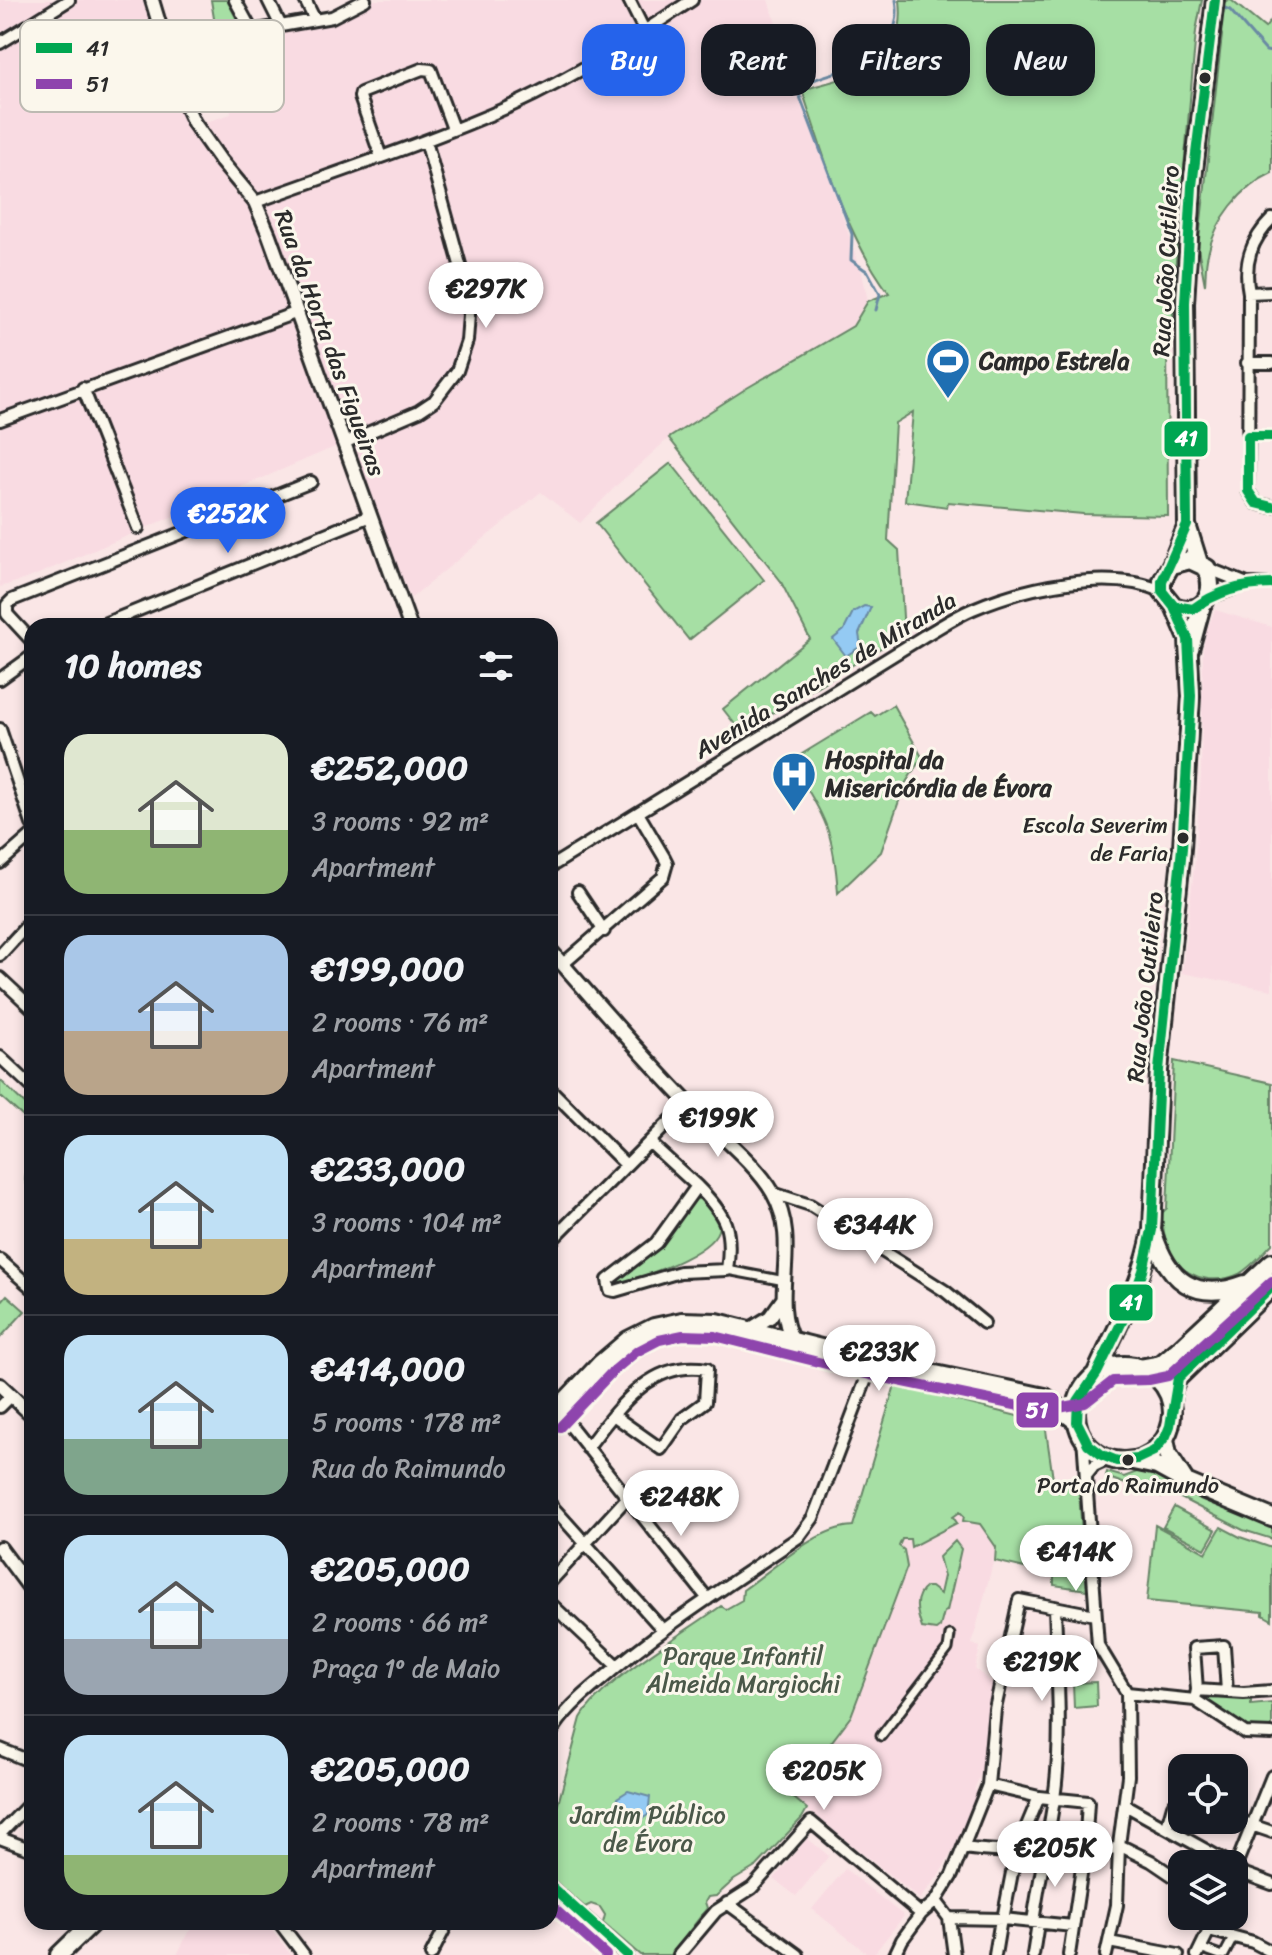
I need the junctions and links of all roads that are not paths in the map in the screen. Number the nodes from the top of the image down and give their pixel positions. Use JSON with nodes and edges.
{"nodes":[{"id":1,"x":69,"y":0,"type":"edge"},
{"id":2,"x":152,"y":0,"type":"edge"},
{"id":3,"x":235,"y":0,"type":"edge"},
{"id":4,"x":268,"y":0,"type":"edge"},
{"id":5,"x":305,"y":0,"type":"edge"},
{"id":6,"x":365,"y":0,"type":"edge"},
{"id":7,"x":629,"y":0,"type":"edge"},
{"id":8,"x":692,"y":0,"type":"edge"},
{"id":9,"x":1214,"y":5,"type":"edge"},
{"id":10,"x":37,"y":20,"type":"edge"},
{"id":11,"x":158,"y":20,"type":"edge"},
{"id":12,"x":246,"y":20,"type":"edge"},
{"id":13,"x":278,"y":20,"type":"edge"},
{"id":14,"x":315,"y":20,"type":"junction"},
{"id":15,"x":641,"y":24,"type":"edge"},
{"id":16,"x":657,"y":24,"type":"edge"},
{"id":17,"x":284,"y":25,"type":"edge"},
{"id":18,"x":20,"y":31,"type":"edge"},
{"id":19,"x":0,"y":43,"type":"edge"},
{"id":20,"x":582,"y":68,"type":"edge"},
{"id":21,"x":189,"y":112,"type":"edge"},
{"id":22,"x":453,"y":129,"type":"junction"},
{"id":23,"x":426,"y":141,"type":"junction"},
{"id":24,"x":381,"y":157,"type":"junction"},
{"id":25,"x":255,"y":202,"type":"junction"},
{"id":26,"x":1272,"y":219,"type":"edge"},
{"id":27,"x":1272,"y":292,"type":"edge"},
{"id":28,"x":1249,"y":293,"type":"junction"},
{"id":29,"x":298,"y":312,"type":"junction"},
{"id":30,"x":1247,"y":363,"type":"junction"},
{"id":31,"x":1272,"y":363,"type":"edge"},
{"id":32,"x":83,"y":388,"type":"junction"},
{"id":33,"x":0,"y":420,"type":"edge"},
{"id":34,"x":1248,"y":436,"type":"junction"},
{"id":35,"x":1272,"y":436,"type":"edge"},
{"id":36,"x":344,"y":443,"type":"junction"},
{"id":37,"x":311,"y":482,"type":"dead end"},
{"id":38,"x":1272,"y":507,"type":"edge"},
{"id":39,"x":370,"y":516,"type":"junction"},
{"id":40,"x":1187,"y":525,"type":"junction"},
{"id":41,"x":138,"y":528,"type":"dead end"},
{"id":42,"x":1203,"y":565,"type":"junction"},
{"id":43,"x":1168,"y":568,"type":"junction"},
{"id":44,"x":1142,"y":582,"type":"junction"},
{"id":45,"x":1247,"y":584,"type":"junction"},
{"id":46,"x":1272,"y":584,"type":"edge"},
{"id":47,"x":1162,"y":591,"type":"junction"},
{"id":48,"x":1205,"y":601,"type":"junction"},
{"id":49,"x":1174,"y":606,"type":"junction"},
{"id":50,"x":119,"y":618,"type":"edge"},
{"id":51,"x":407,"y":618,"type":"edge"},
{"id":52,"x":24,"y":632,"type":"edge"},
{"id":53,"x":1190,"y":651,"type":"junction"},
{"id":54,"x":24,"y":661,"type":"edge"},
{"id":55,"x":0,"y":679,"type":"edge"},
{"id":56,"x":0,"y":729,"type":"edge"},
{"id":57,"x":24,"y":800,"type":"edge"},
{"id":58,"x":638,"y":813,"type":"junction"},
{"id":59,"x":24,"y":842,"type":"edge"},
{"id":60,"x":558,"y":862,"type":"edge"},
{"id":61,"x":0,"y":863,"type":"edge"},
{"id":62,"x":578,"y":892,"type":"dead end"},
{"id":63,"x":24,"y":929,"type":"edge"},
{"id":64,"x":604,"y":931,"type":"junction"},
{"id":65,"x":0,"y":955,"type":"edge"},
{"id":66,"x":558,"y":959,"type":"edge"},
{"id":67,"x":563,"y":964,"type":"junction"},
{"id":68,"x":0,"y":978,"type":"edge"},
{"id":69,"x":24,"y":1000,"type":"edge"},
{"id":70,"x":0,"y":1057,"type":"edge"},
{"id":71,"x":24,"y":1080,"type":"edge"},
{"id":72,"x":558,"y":1097,"type":"edge"},
{"id":73,"x":688,"y":1103,"type":"junction"},
{"id":74,"x":649,"y":1142,"type":"junction"},
{"id":75,"x":626,"y":1165,"type":"junction"},
{"id":76,"x":697,"y":1186,"type":"junction"},
{"id":77,"x":773,"y":1193,"type":"junction"},
{"id":78,"x":1152,"y":1230,"type":"junction"},
{"id":79,"x":558,"y":1234,"type":"edge"},
{"id":80,"x":0,"y":1260,"type":"edge"},
{"id":81,"x":1272,"y":1262,"type":"edge"},
{"id":82,"x":727,"y":1270,"type":"junction"},
{"id":83,"x":24,"y":1281,"type":"edge"},
{"id":84,"x":785,"y":1281,"type":"junction"},
{"id":85,"x":1250,"y":1282,"type":"junction"},
{"id":86,"x":1272,"y":1287,"type":"edge"},
{"id":87,"x":783,"y":1299,"type":"junction"},
{"id":88,"x":984,"y":1323,"type":"dead end"},
{"id":89,"x":1120,"y":1323,"type":"junction"},
{"id":90,"x":749,"y":1330,"type":"junction"},
{"id":91,"x":774,"y":1336,"type":"junction"},
{"id":92,"x":793,"y":1341,"type":"junction"},
{"id":93,"x":873,"y":1361,"type":"junction"},
{"id":94,"x":1134,"y":1367,"type":"junction"},
{"id":95,"x":1095,"y":1375,"type":"junction"},
{"id":96,"x":0,"y":1385,"type":"edge"},
{"id":97,"x":1083,"y":1389,"type":"junction"},
{"id":98,"x":11,"y":1396,"type":"junction"},
{"id":99,"x":1045,"y":1397,"type":"junction"},
{"id":100,"x":1171,"y":1402,"type":"junction"},
{"id":101,"x":0,"y":1407,"type":"edge"},
{"id":102,"x":24,"y":1408,"type":"edge"},
{"id":103,"x":558,"y":1409,"type":"edge"},
{"id":104,"x":613,"y":1415,"type":"junction"},
{"id":105,"x":558,"y":1417,"type":"edge"},
{"id":106,"x":1080,"y":1430,"type":"junction"},
{"id":107,"x":1165,"y":1439,"type":"junction"},
{"id":108,"x":587,"y":1448,"type":"junction"},
{"id":109,"x":1109,"y":1459,"type":"junction"},
{"id":110,"x":1131,"y":1461,"type":"junction"},
{"id":111,"x":1086,"y":1476,"type":"junction"},
{"id":112,"x":1188,"y":1483,"type":"junction"},
{"id":113,"x":627,"y":1498,"type":"junction"},
{"id":114,"x":558,"y":1513,"type":"edge"},
{"id":115,"x":1272,"y":1518,"type":"edge"},
{"id":116,"x":586,"y":1543,"type":"junction"},
{"id":117,"x":0,"y":1548,"type":"edge"},
{"id":118,"x":558,"y":1573,"type":"edge"},
{"id":119,"x":24,"y":1580,"type":"edge"},
{"id":120,"x":708,"y":1599,"type":"junction"},
{"id":121,"x":1055,"y":1607,"type":"junction"},
{"id":122,"x":558,"y":1611,"type":"edge"},
{"id":123,"x":1095,"y":1615,"type":"junction"},
{"id":124,"x":663,"y":1630,"type":"junction"},
{"id":125,"x":950,"y":1635,"type":"dead end"},
{"id":126,"x":617,"y":1666,"type":"junction"},
{"id":127,"x":1272,"y":1691,"type":"edge"},
{"id":128,"x":1227,"y":1692,"type":"junction"},
{"id":129,"x":1127,"y":1693,"type":"junction"},
{"id":130,"x":1196,"y":1695,"type":"junction"},
{"id":131,"x":558,"y":1722,"type":"edge"},
{"id":132,"x":1272,"y":1734,"type":"edge"},
{"id":133,"x":881,"y":1736,"type":"dead end"},
{"id":134,"x":0,"y":1749,"type":"edge"},
{"id":135,"x":24,"y":1759,"type":"edge"},
{"id":136,"x":1272,"y":1776,"type":"edge"},
{"id":137,"x":988,"y":1785,"type":"junction"},
{"id":138,"x":1267,"y":1795,"type":"edge"},
{"id":139,"x":1039,"y":1797,"type":"junction"},
{"id":140,"x":1054,"y":1799,"type":"junction"},
{"id":141,"x":1125,"y":1805,"type":"junction"},
{"id":142,"x":24,"y":1810,"type":"edge"},
{"id":143,"x":1168,"y":1822,"type":"edge"},
{"id":144,"x":1248,"y":1822,"type":"edge"},
{"id":145,"x":1252,"y":1823,"type":"junction"},
{"id":146,"x":1167,"y":1826,"type":"junction"},
{"id":147,"x":1272,"y":1832,"type":"edge"},
{"id":148,"x":0,"y":1836,"type":"edge"},
{"id":149,"x":24,"y":1846,"type":"edge"},
{"id":150,"x":1119,"y":1847,"type":"junction"},
{"id":151,"x":964,"y":1848,"type":"junction"},
{"id":152,"x":1206,"y":1850,"type":"edge"},
{"id":153,"x":1241,"y":1850,"type":"edge"},
{"id":154,"x":1044,"y":1851,"type":"junction"},
{"id":155,"x":1016,"y":1852,"type":"junction"},
{"id":156,"x":1084,"y":1853,"type":"junction"},
{"id":157,"x":1168,"y":1873,"type":"edge"},
{"id":158,"x":1248,"y":1873,"type":"edge"},
{"id":159,"x":1272,"y":1884,"type":"edge"},
{"id":160,"x":558,"y":1894,"type":"edge"},
{"id":161,"x":936,"y":1901,"type":"junction"},
{"id":162,"x":727,"y":1903,"type":"junction"},
{"id":163,"x":921,"y":1914,"type":"junction"},
{"id":164,"x":949,"y":1918,"type":"junction"},
{"id":165,"x":1002,"y":1919,"type":"junction"},
{"id":166,"x":1035,"y":1922,"type":"junction"},
{"id":167,"x":1073,"y":1926,"type":"junction"},
{"id":168,"x":86,"y":1930,"type":"edge"},
{"id":169,"x":87,"y":1930,"type":"edge"},
{"id":170,"x":285,"y":1930,"type":"edge"},
{"id":171,"x":444,"y":1930,"type":"edge"},
{"id":172,"x":1209,"y":1930,"type":"joint"},
{"id":173,"x":1233,"y":1938,"type":"junction"},
{"id":174,"x":1109,"y":1942,"type":"junction"},
{"id":175,"x":1253,"y":1942,"type":"junction"},
{"id":176,"x":615,"y":1951,"type":"edge"},
{"id":177,"x":1199,"y":1951,"type":"edge"},
{"id":178,"x":1272,"y":1952,"type":"edge"},
{"id":179,"x":59,"y":1955,"type":"edge"},
{"id":180,"x":68,"y":1955,"type":"edge"},
{"id":181,"x":304,"y":1955,"type":"edge"},
{"id":182,"x":431,"y":1955,"type":"edge"},
{"id":183,"x":627,"y":1955,"type":"edge"},
{"id":184,"x":679,"y":1955,"type":"edge"},
{"id":185,"x":798,"y":1955,"type":"edge"},
{"id":186,"x":895,"y":1955,"type":"edge"},
{"id":187,"x":954,"y":1955,"type":"edge"},
{"id":188,"x":995,"y":1955,"type":"edge"},
{"id":189,"x":1033,"y":1955,"type":"edge"},
{"id":190,"x":1069,"y":1955,"type":"edge"},
{"id":191,"x":1106,"y":1955,"type":"edge"},
{"id":192,"x":1178,"y":1955,"type":"edge"},
{"id":193,"x":1222,"y":1955,"type":"edge"},
{"id":194,"x":1245,"y":1955,"type":"edge"}],
"edges":[{"from":1,"to":10,"type":"street"},
{"from":2,"to":11,"type":"street","name":"Rua da Horta das Figueiras"},
{"from":3,"to":12,"type":"street"},
{"from":4,"to":13,"type":"street"},
{"from":5,"to":14,"type":"street"},
{"from":6,"to":14,"type":"street"},
{"from":7,"to":15,"type":"street"},
{"from":8,"to":16,"type":"street"},
{"from":9,"to":40,"type":"main road","name":"Rua João Cutileiro"},
{"from":14,"to":17,"type":"street"},
{"from":18,"to":19,"type":"street"},
{"from":20,"to":22,"type":"street"},
{"from":21,"to":25,"type":"street","name":"Rua da Horta das Figueiras"},
{"from":22,"to":23,"type":"street"},
{"from":22,"to":24,"type":"street"},
{"from":23,"to":24,"type":"street"},
{"from":23,"to":36,"type":"street"},
{"from":24,"to":25,"type":"street"},
{"from":25,"to":29,"type":"street","name":"Rua da Horta das Figueiras"},
{"from":26,"to":28,"type":"street"},
{"from":27,"to":28,"type":"street"},
{"from":28,"to":30,"type":"street"},
{"from":29,"to":32,"type":"street"},
{"from":29,"to":36,"type":"street","name":"Rua da Horta das Figueiras"},
{"from":30,"to":31,"type":"street"},
{"from":30,"to":34,"type":"street"},
{"from":32,"to":33,"type":"street"},
{"from":32,"to":41,"type":"street"},
{"from":34,"to":35,"type":"street"},
{"from":34,"to":38,"type":"street"},
{"from":36,"to":39,"type":"street","name":"Rua da Horta das Figueiras"},
{"from":37,"to":52,"type":"street"},
{"from":39,"to":50,"type":"street"},
{"from":39,"to":51,"type":"street","name":"Rua da Horta das Figueiras"},
{"from":40,"to":42,"type":"main road","name":"Rua João Cutileiro"},
{"from":40,"to":43,"type":"main road","name":"Rua João Cutileiro"},
{"from":42,"to":43,"type":"main road"},
{"from":42,"to":45,"type":"street"},
{"from":42,"to":48,"type":"main road","name":"Rua João Cutileiro"},
{"from":43,"to":44,"type":"street","name":"Avenida Sanches de Miranda"},
{"from":43,"to":47,"type":"main road","name":"Rua João Cutileiro"},
{"from":44,"to":47,"type":"street","name":"Avenida Sanches de Miranda"},
{"from":44,"to":58,"type":"street","name":"Avenida Sanches de Miranda"},
{"from":45,"to":46,"type":"street"},
{"from":45,"to":48,"type":"street"},
{"from":47,"to":49,"type":"main road","name":"Rua João Cutileiro"},
{"from":48,"to":49,"type":"main road"},
{"from":48,"to":53,"type":"main road","name":"Rua João Cutileiro"},
{"from":49,"to":53,"type":"main road","name":"Rua João Cutileiro"},
{"from":53,"to":78,"type":"main road","name":"Rua João Cutileiro"},
{"from":54,"to":55,"type":"street"},
{"from":56,"to":57,"type":"street"},
{"from":58,"to":60,"type":"street","name":"Avenida Sanches de Miranda"},
{"from":58,"to":64,"type":"street"},
{"from":59,"to":61,"type":"street"},
{"from":62,"to":64,"type":"street"},
{"from":63,"to":65,"type":"street"},
{"from":64,"to":67,"type":"street"},
{"from":66,"to":67,"type":"street"},
{"from":67,"to":73,"type":"street"},
{"from":68,"to":69,"type":"street"},
{"from":70,"to":71,"type":"street"},
{"from":72,"to":75,"type":"street"},
{"from":73,"to":74,"type":"street"},
{"from":73,"to":77,"type":"street"},
{"from":74,"to":75,"type":"street"},
{"from":74,"to":76,"type":"street"},
{"from":75,"to":79,"type":"street"},
{"from":76,"to":82,"type":"street"},
{"from":76,"to":82,"type":"street"},
{"from":77,"to":84,"type":"street"},
{"from":77,"to":88,"type":"street"},
{"from":78,"to":85,"type":"main road"},
{"from":78,"to":89,"type":"main road","name":"Rua João Cutileiro"},
{"from":80,"to":83,"type":"street"},
{"from":81,"to":85,"type":"main road"},
{"from":82,"to":84,"type":"street"},
{"from":84,"to":87,"type":"street"},
{"from":85,"to":94,"type":"main road"},
{"from":86,"to":100,"type":"main road"},
{"from":87,"to":90,"type":"street"},
{"from":87,"to":91,"type":"street"},
{"from":87,"to":92,"type":"street"},
{"from":89,"to":94,"type":"main road"},
{"from":89,"to":95,"type":"main road","name":"Rua João Cutileiro"},
{"from":90,"to":91,"type":"main road"},
{"from":90,"to":103,"type":"main road"},
{"from":91,"to":92,"type":"main road"},
{"from":92,"to":93,"type":"main road"},
{"from":93,"to":99,"type":"main road"},
{"from":93,"to":120,"type":"street"},
{"from":94,"to":95,"type":"main road"},
{"from":94,"to":100,"type":"main road"},
{"from":95,"to":97,"type":"main road"},
{"from":96,"to":98,"type":"street"},
{"from":97,"to":99,"type":"main road"},
{"from":97,"to":106,"type":"main road"},
{"from":98,"to":101,"type":"street"},
{"from":98,"to":102,"type":"street"},
{"from":99,"to":106,"type":"main road"},
{"from":100,"to":107,"type":"main road"},
{"from":104,"to":104,"type":"street"},
{"from":104,"to":108,"type":"street"},
{"from":105,"to":108,"type":"street"},
{"from":106,"to":109,"type":"main road"},
{"from":106,"to":111,"type":"street"},
{"from":107,"to":110,"type":"main road"},
{"from":107,"to":112,"type":"main road"},
{"from":108,"to":113,"type":"street"},
{"from":109,"to":110,"type":"main road"},
{"from":109,"to":111,"type":"street"},
{"from":110,"to":112,"type":"main road"},
{"from":111,"to":123,"type":"street"},
{"from":112,"to":115,"type":"main road"},
{"from":113,"to":116,"type":"street"},
{"from":113,"to":120,"type":"street"},
{"from":114,"to":116,"type":"street"},
{"from":116,"to":118,"type":"street"},
{"from":116,"to":124,"type":"street"},
{"from":117,"to":119,"type":"street"},
{"from":120,"to":124,"type":"street"},
{"from":121,"to":123,"type":"street"},
{"from":121,"to":137,"type":"street"},
{"from":121,"to":140,"type":"street"},
{"from":122,"to":126,"type":"street"},
{"from":123,"to":129,"type":"street"},
{"from":124,"to":126,"type":"street"},
{"from":125,"to":133,"type":"street"},
{"from":126,"to":131,"type":"street"},
{"from":127,"to":128,"type":"street"},
{"from":128,"to":130,"type":"street"},
{"from":128,"to":130,"type":"street"},
{"from":129,"to":130,"type":"street"},
{"from":129,"to":141,"type":"street"},
{"from":130,"to":132,"type":"street"},
{"from":134,"to":135,"type":"street"},
{"from":136,"to":138,"type":"street"},
{"from":137,"to":139,"type":"street"},
{"from":137,"to":151,"type":"street"},
{"from":138,"to":145,"type":"street"},
{"from":139,"to":140,"type":"street"},
{"from":139,"to":155,"type":"street"},
{"from":140,"to":154,"type":"street"},
{"from":140,"to":156,"type":"street"},
{"from":141,"to":146,"type":"street"},
{"from":141,"to":150,"type":"street"},
{"from":142,"to":148,"type":"street"},
{"from":143,"to":146,"type":"street"},
{"from":144,"to":145,"type":"street"},
{"from":145,"to":147,"type":"street"},
{"from":145,"to":153,"type":"street"},
{"from":146,"to":152,"type":"street"},
{"from":148,"to":149,"type":"street"},
{"from":150,"to":156,"type":"street"},
{"from":150,"to":157,"type":"street"},
{"from":150,"to":174,"type":"street"},
{"from":151,"to":155,"type":"street"},
{"from":151,"to":161,"type":"street"},
{"from":154,"to":155,"type":"street"},
{"from":154,"to":156,"type":"street"},
{"from":154,"to":166,"type":"street"},
{"from":155,"to":165,"type":"street"},
{"from":156,"to":167,"type":"street"},
{"from":158,"to":159,"type":"street"},
{"from":160,"to":176,"type":"street"},
{"from":161,"to":163,"type":"street"},
{"from":161,"to":164,"type":"street"},
{"from":162,"to":163,"type":"street"},
{"from":162,"to":184,"type":"street"},
{"from":162,"to":185,"type":"street"},
{"from":163,"to":186,"type":"street"},
{"from":164,"to":165,"type":"street"},
{"from":164,"to":187,"type":"street"},
{"from":165,"to":166,"type":"street"},
{"from":165,"to":188,"type":"street"},
{"from":166,"to":167,"type":"street"},
{"from":166,"to":189,"type":"street"},
{"from":167,"to":190,"type":"street"},
{"from":168,"to":179,"type":"main road"},
{"from":169,"to":180,"type":"main road"},
{"from":170,"to":181,"type":"street"},
{"from":171,"to":182,"type":"street"},
{"from":172,"to":173,"type":"street"},
{"from":172,"to":177,"type":"street"},
{"from":173,"to":175,"type":"street"},
{"from":173,"to":193,"type":"street"},
{"from":174,"to":191,"type":"street"},
{"from":174,"to":192,"type":"street"},
{"from":175,"to":178,"type":"street"},
{"from":175,"to":194,"type":"street"},
{"from":176,"to":183,"type":"street"},
{"from":177,"to":193,"type":"street"}]}
